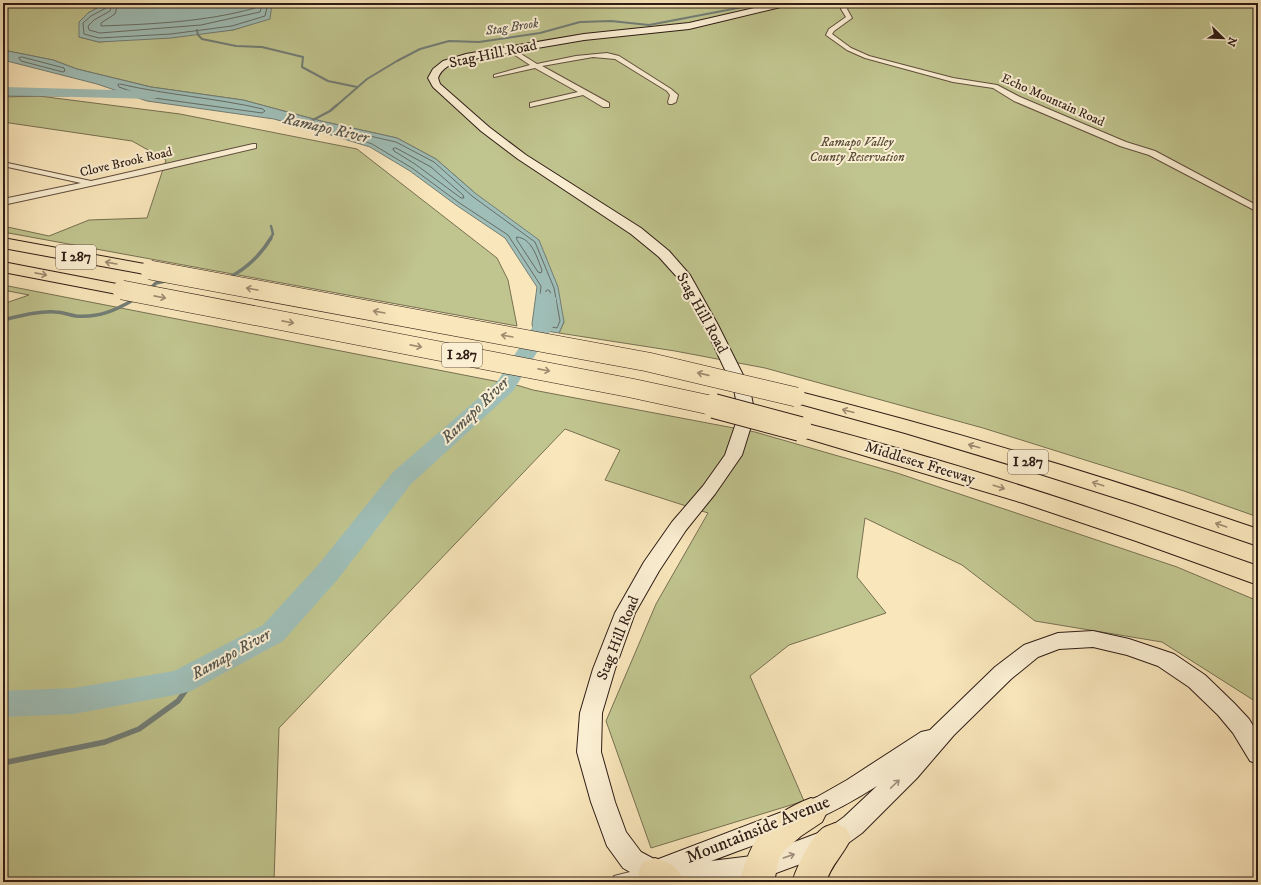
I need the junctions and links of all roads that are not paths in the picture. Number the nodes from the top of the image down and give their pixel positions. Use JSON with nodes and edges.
{"nodes":[{"id":1,"x":786,"y":3,"type":"edge"},
{"id":2,"x":847,"y":3,"type":"edge"},
{"id":3,"x":511,"y":50,"type":"junction"},
{"id":4,"x":536,"y":66,"type":"junction"},
{"id":5,"x":496,"y":76,"type":"dead end"},
{"id":6,"x":584,"y":93,"type":"junction"},
{"id":7,"x":672,"y":102,"type":"dead end"},
{"id":8,"x":533,"y":105,"type":"dead end"},
{"id":9,"x":606,"y":105,"type":"dead end"},
{"id":10,"x":253,"y":146,"type":"dead end"},
{"id":11,"x":3,"y":164,"type":"edge"},
{"id":12,"x":93,"y":183,"type":"junction"},
{"id":13,"x":3,"y":202,"type":"edge"},
{"id":14,"x":1258,"y":209,"type":"edge"},
{"id":15,"x":3,"y":243,"type":"edge"},
{"id":16,"x":3,"y":267,"type":"edge"},
{"id":17,"x":1039,"y":500,"type":"junction"},
{"id":18,"x":1258,"y":538,"type":"edge"},
{"id":19,"x":1258,"y":576,"type":"edge"},
{"id":20,"x":1258,"y":585,"type":"edge"},
{"id":21,"x":946,"y":728,"type":"junction"},
{"id":22,"x":1258,"y":754,"type":"edge"},
{"id":23,"x":811,"y":812,"type":"junction"},
{"id":24,"x":835,"y":838,"type":"junction"},
{"id":25,"x":758,"y":874,"type":"edge"},
{"id":26,"x":660,"y":879,"type":"edge"},
{"id":27,"x":620,"y":882,"type":"edge"},
{"id":28,"x":809,"y":882,"type":"edge"}],
"edges":[{"from":1,"to":3,"type":"street","name":"Stag Hill Road"},
{"from":2,"to":14,"type":"street","name":"Echo Mountain Road"},
{"from":3,"to":4,"type":"street"},
{"from":3,"to":26,"type":"street","name":"Stag Hill Road"},
{"from":4,"to":5,"type":"street"},
{"from":4,"to":6,"type":"street"},
{"from":4,"to":7,"type":"street"},
{"from":6,"to":8,"type":"street"},
{"from":6,"to":9,"type":"street"},
{"from":10,"to":12,"type":"street","name":"Clove Brook Road"},
{"from":11,"to":12,"type":"street"},
{"from":12,"to":13,"type":"street","name":"Clove Brook Road"},
{"from":18,"to":15,"type":"highway","number":"I 287","one_way":true,"bridge":true},
{"from":16,"to":17,"type":"highway","name":"Middlesex Freeway","number":"I 287","one_way":true,"bridge":true},
{"from":17,"to":19,"type":"highway","number":"I 287"},
{"from":17,"to":20,"type":"highway"},
{"from":21,"to":22,"type":"street","name":"Mountainside Avenue"},
{"from":21,"to":23,"type":"street","name":"Mountainside Avenue"},
{"from":24,"to":21,"type":"street","name":"Mountainside Avenue","one_way":true},
{"from":23,"to":25,"type":"highway"},
{"from":23,"to":26,"type":"street","name":"Mountainside Avenue"},
{"from":25,"to":24,"type":"street","name":"Mountainside Avenue","one_way":true},
{"from":24,"to":28,"type":"highway"},
{"from":25,"to":26,"type":"street","name":"Mountainside Avenue"},
{"from":26,"to":27,"type":"street"}]}
